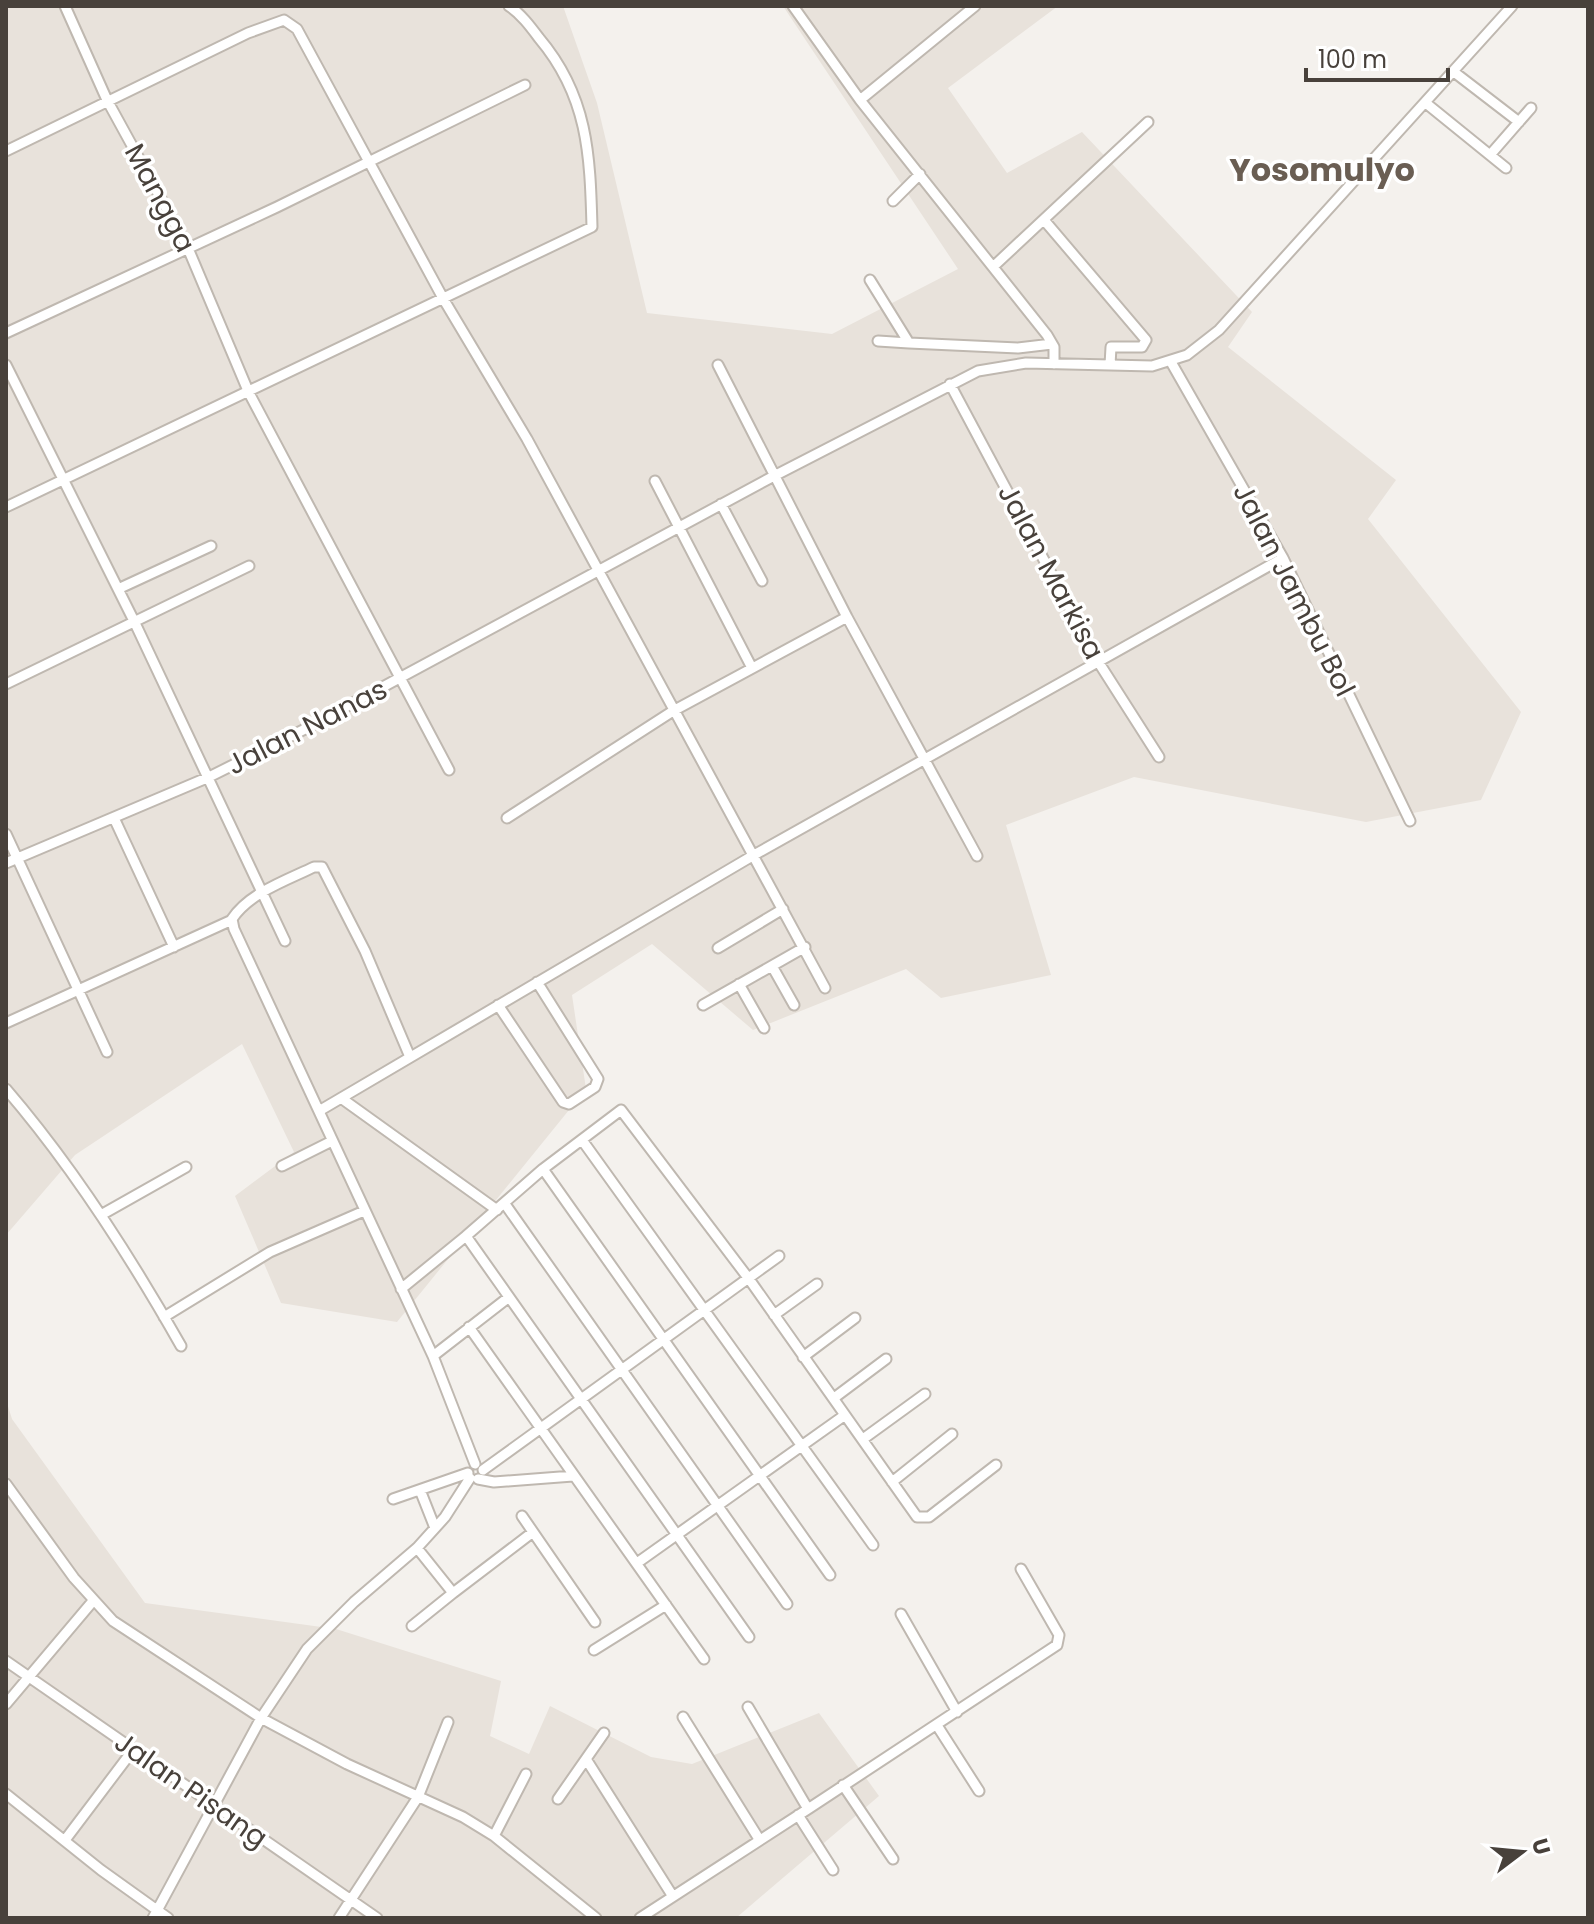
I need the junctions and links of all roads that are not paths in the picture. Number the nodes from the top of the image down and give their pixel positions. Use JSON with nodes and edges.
{"nodes":[{"id":1,"x":65,"y":6,"type":"edge"},
{"id":2,"x":509,"y":6,"type":"edge"},
{"id":3,"x":793,"y":6,"type":"edge"},
{"id":4,"x":975,"y":6,"type":"edge"},
{"id":5,"x":1512,"y":6,"type":"edge"},
{"id":6,"x":1454,"y":72,"type":"junction"},
{"id":7,"x":525,"y":85,"type":"dead end"},
{"id":8,"x":107,"y":100,"type":"junction"},
{"id":9,"x":860,"y":100,"type":"junction"},
{"id":10,"x":1427,"y":104,"type":"junction"},
{"id":11,"x":1531,"y":108,"type":"dead end"},
{"id":12,"x":1148,"y":122,"type":"dead end"},
{"id":13,"x":1519,"y":122,"type":"junction"},
{"id":14,"x":6,"y":151,"type":"edge"},
{"id":15,"x":1490,"y":155,"type":"junction"},
{"id":16,"x":370,"y":160,"type":"junction"},
{"id":17,"x":1506,"y":168,"type":"dead end"},
{"id":18,"x":920,"y":174,"type":"junction"},
{"id":19,"x":893,"y":201,"type":"dead end"},
{"id":20,"x":1044,"y":220,"type":"junction"},
{"id":21,"x":187,"y":246,"type":"junction"},
{"id":22,"x":995,"y":265,"type":"junction"},
{"id":23,"x":870,"y":280,"type":"dead end"},
{"id":24,"x":444,"y":300,"type":"junction"},
{"id":25,"x":6,"y":333,"type":"edge"},
{"id":26,"x":878,"y":341,"type":"dead end"},
{"id":27,"x":909,"y":343,"type":"junction"},
{"id":28,"x":1053,"y":353,"type":"junction"},
{"id":29,"x":1171,"y":362,"type":"junction"},
{"id":30,"x":6,"y":365,"type":"edge"},
{"id":31,"x":718,"y":365,"type":"dead end"},
{"id":32,"x":1110,"y":365,"type":"junction"},
{"id":33,"x":950,"y":384,"type":"junction"},
{"id":34,"x":249,"y":393,"type":"junction"},
{"id":35,"x":774,"y":476,"type":"junction"},
{"id":36,"x":63,"y":477,"type":"junction"},
{"id":37,"x":655,"y":481,"type":"dead end"},
{"id":38,"x":721,"y":504,"type":"junction"},
{"id":39,"x":6,"y":507,"type":"edge"},
{"id":40,"x":681,"y":526,"type":"junction"},
{"id":41,"x":211,"y":546,"type":"dead end"},
{"id":42,"x":1283,"y":558,"type":"junction"},
{"id":43,"x":249,"y":566,"type":"dead end"},
{"id":44,"x":597,"y":570,"type":"junction"},
{"id":45,"x":762,"y":581,"type":"dead end"},
{"id":46,"x":118,"y":589,"type":"junction"},
{"id":47,"x":847,"y":617,"type":"junction"},
{"id":48,"x":134,"y":621,"type":"junction"},
{"id":49,"x":1099,"y":663,"type":"junction"},
{"id":50,"x":752,"y":668,"type":"junction"},
{"id":51,"x":401,"y":679,"type":"junction"},
{"id":52,"x":6,"y":684,"type":"edge"},
{"id":53,"x":673,"y":711,"type":"junction"},
{"id":54,"x":1159,"y":757,"type":"dead end"},
{"id":55,"x":925,"y":759,"type":"junction"},
{"id":56,"x":449,"y":770,"type":"dead end"},
{"id":57,"x":209,"y":777,"type":"junction"},
{"id":58,"x":114,"y":818,"type":"junction"},
{"id":59,"x":507,"y":818,"type":"dead end"},
{"id":60,"x":1410,"y":821,"type":"dead end"},
{"id":61,"x":6,"y":834,"type":"edge"},
{"id":62,"x":754,"y":855,"type":"junction"},
{"id":63,"x":977,"y":856,"type":"dead end"},
{"id":64,"x":18,"y":858,"type":"junction"},
{"id":65,"x":6,"y":863,"type":"edge"},
{"id":66,"x":264,"y":892,"type":"junction"},
{"id":67,"x":783,"y":909,"type":"junction"},
{"id":68,"x":232,"y":920,"type":"junction"},
{"id":69,"x":285,"y":941,"type":"dead end"},
{"id":70,"x":174,"y":947,"type":"junction"},
{"id":71,"x":805,"y":947,"type":"junction"},
{"id":72,"x":718,"y":948,"type":"dead end"},
{"id":73,"x":772,"y":966,"type":"junction"},
{"id":74,"x":537,"y":982,"type":"junction"},
{"id":75,"x":739,"y":984,"type":"junction"},
{"id":76,"x":825,"y":988,"type":"dead end"},
{"id":77,"x":79,"y":991,"type":"junction"},
{"id":78,"x":498,"y":1005,"type":"junction"},
{"id":79,"x":703,"y":1005,"type":"dead end"},
{"id":80,"x":794,"y":1005,"type":"dead end"},
{"id":81,"x":6,"y":1023,"type":"edge"},
{"id":82,"x":764,"y":1028,"type":"dead end"},
{"id":83,"x":107,"y":1052,"type":"dead end"},
{"id":84,"x":410,"y":1057,"type":"junction"},
{"id":85,"x":6,"y":1089,"type":"edge"},
{"id":86,"x":341,"y":1098,"type":"junction"},
{"id":87,"x":319,"y":1111,"type":"junction"},
{"id":88,"x":582,"y":1140,"type":"junction"},
{"id":89,"x":332,"y":1141,"type":"junction"},
{"id":90,"x":282,"y":1166,"type":"dead end"},
{"id":91,"x":186,"y":1167,"type":"dead end"},
{"id":92,"x":543,"y":1169,"type":"junction"},
{"id":93,"x":501,"y":1207,"type":"junction"},
{"id":94,"x":364,"y":1211,"type":"junction"},
{"id":95,"x":101,"y":1215,"type":"junction"},
{"id":96,"x":466,"y":1236,"type":"junction"},
{"id":97,"x":779,"y":1256,"type":"dead end"},
{"id":98,"x":749,"y":1279,"type":"junction"},
{"id":99,"x":817,"y":1284,"type":"dead end"},
{"id":100,"x":401,"y":1289,"type":"junction"},
{"id":101,"x":509,"y":1297,"type":"junction"},
{"id":102,"x":705,"y":1309,"type":"junction"},
{"id":103,"x":774,"y":1315,"type":"junction"},
{"id":104,"x":164,"y":1317,"type":"junction"},
{"id":105,"x":855,"y":1318,"type":"dead end"},
{"id":106,"x":469,"y":1327,"type":"junction"},
{"id":107,"x":664,"y":1339,"type":"junction"},
{"id":108,"x":181,"y":1346,"type":"dead end"},
{"id":109,"x":433,"y":1356,"type":"junction"},
{"id":110,"x":803,"y":1357,"type":"junction"},
{"id":111,"x":886,"y":1359,"type":"dead end"},
{"id":112,"x":623,"y":1369,"type":"junction"},
{"id":113,"x":925,"y":1394,"type":"dead end"},
{"id":114,"x":581,"y":1396,"type":"junction"},
{"id":115,"x":834,"y":1398,"type":"junction"},
{"id":116,"x":845,"y":1415,"type":"junction"},
{"id":117,"x":538,"y":1428,"type":"junction"},
{"id":118,"x":952,"y":1434,"type":"dead end"},
{"id":119,"x":863,"y":1439,"type":"junction"},
{"id":120,"x":804,"y":1446,"type":"junction"},
{"id":121,"x":996,"y":1465,"type":"dead end"},
{"id":122,"x":475,"y":1473,"type":"junction"},
{"id":123,"x":573,"y":1476,"type":"junction"},
{"id":124,"x":761,"y":1477,"type":"junction"},
{"id":125,"x":892,"y":1482,"type":"junction"},
{"id":126,"x":6,"y":1484,"type":"edge"},
{"id":127,"x":420,"y":1490,"type":"junction"},
{"id":128,"x":393,"y":1499,"type":"dead end"},
{"id":129,"x":719,"y":1504,"type":"junction"},
{"id":130,"x":522,"y":1516,"type":"dead end"},
{"id":131,"x":435,"y":1528,"type":"junction"},
{"id":132,"x":533,"y":1532,"type":"junction"},
{"id":133,"x":679,"y":1533,"type":"junction"},
{"id":134,"x":873,"y":1545,"type":"dead end"},
{"id":135,"x":417,"y":1548,"type":"junction"},
{"id":136,"x":637,"y":1563,"type":"junction"},
{"id":137,"x":1021,"y":1569,"type":"dead end"},
{"id":138,"x":830,"y":1575,"type":"dead end"},
{"id":139,"x":453,"y":1593,"type":"junction"},
{"id":140,"x":93,"y":1601,"type":"junction"},
{"id":141,"x":787,"y":1604,"type":"dead end"},
{"id":142,"x":666,"y":1605,"type":"junction"},
{"id":143,"x":901,"y":1614,"type":"dead end"},
{"id":144,"x":595,"y":1622,"type":"dead end"},
{"id":145,"x":412,"y":1626,"type":"dead end"},
{"id":146,"x":749,"y":1637,"type":"dead end"},
{"id":147,"x":594,"y":1650,"type":"dead end"},
{"id":148,"x":704,"y":1659,"type":"dead end"},
{"id":149,"x":6,"y":1661,"type":"edge"},
{"id":150,"x":27,"y":1676,"type":"junction"},
{"id":151,"x":6,"y":1704,"type":"edge"},
{"id":152,"x":748,"y":1707,"type":"dead end"},
{"id":153,"x":957,"y":1712,"type":"junction"},
{"id":154,"x":683,"y":1717,"type":"dead end"},
{"id":155,"x":261,"y":1718,"type":"junction"},
{"id":156,"x":448,"y":1722,"type":"dead end"},
{"id":157,"x":938,"y":1727,"type":"junction"},
{"id":158,"x":604,"y":1733,"type":"dead end"},
{"id":159,"x":133,"y":1750,"type":"junction"},
{"id":160,"x":586,"y":1759,"type":"junction"},
{"id":161,"x":526,"y":1774,"type":"dead end"},
{"id":162,"x":843,"y":1785,"type":"junction"},
{"id":163,"x":979,"y":1791,"type":"dead end"},
{"id":164,"x":6,"y":1794,"type":"edge"},
{"id":165,"x":418,"y":1797,"type":"junction"},
{"id":166,"x":558,"y":1799,"type":"dead end"},
{"id":167,"x":212,"y":1805,"type":"junction"},
{"id":168,"x":808,"y":1809,"type":"junction"},
{"id":169,"x":798,"y":1815,"type":"junction"},
{"id":170,"x":494,"y":1836,"type":"junction"},
{"id":171,"x":759,"y":1839,"type":"junction"},
{"id":172,"x":65,"y":1840,"type":"junction"},
{"id":173,"x":893,"y":1859,"type":"dead end"},
{"id":174,"x":833,"y":1870,"type":"dead end"},
{"id":175,"x":672,"y":1895,"type":"junction"},
{"id":176,"x":352,"y":1902,"type":"junction"},
{"id":177,"x":155,"y":1914,"type":"edge"},
{"id":178,"x":168,"y":1918,"type":"edge"},
{"id":179,"x":339,"y":1918,"type":"edge"},
{"id":180,"x":377,"y":1918,"type":"edge"},
{"id":181,"x":596,"y":1918,"type":"edge"},
{"id":182,"x":640,"y":1918,"type":"edge"}],
"edges":[{"from":1,"to":8,"type":"street","name":"Mangga"},
{"from":2,"to":24,"type":"street"},
{"from":3,"to":9,"type":"street"},
{"from":4,"to":9,"type":"street"},
{"from":5,"to":6,"type":"street"},
{"from":6,"to":10,"type":"street"},
{"from":6,"to":13,"type":"street"},
{"from":7,"to":16,"type":"street"},
{"from":8,"to":14,"type":"street"},
{"from":8,"to":16,"type":"street"},
{"from":8,"to":21,"type":"street","name":"Mangga"},
{"from":9,"to":18,"type":"street"},
{"from":10,"to":15,"type":"street"},
{"from":10,"to":29,"type":"street"},
{"from":11,"to":13,"type":"street"},
{"from":12,"to":20,"type":"street"},
{"from":13,"to":15,"type":"street"},
{"from":15,"to":17,"type":"street"},
{"from":16,"to":21,"type":"street"},
{"from":16,"to":24,"type":"street"},
{"from":18,"to":19,"type":"street"},
{"from":18,"to":22,"type":"street"},
{"from":20,"to":22,"type":"street"},
{"from":20,"to":32,"type":"street"},
{"from":21,"to":25,"type":"street"},
{"from":21,"to":34,"type":"street","name":"Mangga"},
{"from":22,"to":28,"type":"street"},
{"from":23,"to":27,"type":"street"},
{"from":24,"to":34,"type":"street"},
{"from":24,"to":44,"type":"street"},
{"from":26,"to":27,"type":"street"},
{"from":27,"to":28,"type":"street"},
{"from":28,"to":32,"type":"street"},
{"from":28,"to":33,"type":"street","name":"Jalan Nanas"},
{"from":29,"to":32,"type":"street"},
{"from":29,"to":42,"type":"street","name":"Jalan Jambu Bol"},
{"from":30,"to":36,"type":"street"},
{"from":31,"to":35,"type":"street"},
{"from":33,"to":35,"type":"street","name":"Jalan Nanas"},
{"from":33,"to":49,"type":"street","name":"Jalan Markisa"},
{"from":34,"to":36,"type":"street"},
{"from":34,"to":51,"type":"street","name":"Mangga"},
{"from":35,"to":38,"type":"street","name":"Jalan Nanas"},
{"from":35,"to":47,"type":"street"},
{"from":36,"to":39,"type":"street"},
{"from":36,"to":46,"type":"street"},
{"from":37,"to":40,"type":"street"},
{"from":38,"to":40,"type":"street","name":"Jalan Nanas"},
{"from":38,"to":45,"type":"street"},
{"from":40,"to":44,"type":"street","name":"Jalan Nanas"},
{"from":40,"to":50,"type":"street"},
{"from":41,"to":46,"type":"street"},
{"from":42,"to":49,"type":"street"},
{"from":42,"to":60,"type":"street","name":"Jalan Jambu Bol"},
{"from":43,"to":48,"type":"street"},
{"from":44,"to":51,"type":"street","name":"Jalan Nanas"},
{"from":44,"to":53,"type":"street"},
{"from":46,"to":48,"type":"street"},
{"from":47,"to":50,"type":"street"},
{"from":47,"to":55,"type":"street"},
{"from":48,"to":52,"type":"street"},
{"from":48,"to":57,"type":"street"},
{"from":49,"to":54,"type":"street","name":"Jalan Markisa"},
{"from":49,"to":55,"type":"street"},
{"from":50,"to":53,"type":"street"},
{"from":51,"to":56,"type":"street","name":"Mangga"},
{"from":51,"to":57,"type":"street","name":"Jalan Nanas"},
{"from":53,"to":59,"type":"street"},
{"from":53,"to":62,"type":"street"},
{"from":55,"to":62,"type":"street"},
{"from":55,"to":63,"type":"street"},
{"from":57,"to":58,"type":"street","name":"Jalan Nanas"},
{"from":57,"to":66,"type":"street"},
{"from":58,"to":64,"type":"street","name":"Jalan Nanas"},
{"from":58,"to":70,"type":"street"},
{"from":61,"to":64,"type":"street"},
{"from":62,"to":67,"type":"street"},
{"from":62,"to":74,"type":"street"},
{"from":64,"to":65,"type":"street","name":"Jalan Nanas"},
{"from":64,"to":77,"type":"street"},
{"from":66,"to":68,"type":"street"},
{"from":66,"to":69,"type":"street"},
{"from":66,"to":84,"type":"street"},
{"from":67,"to":71,"type":"street"},
{"from":67,"to":72,"type":"street"},
{"from":68,"to":70,"type":"street"},
{"from":68,"to":87,"type":"street"},
{"from":70,"to":77,"type":"street"},
{"from":71,"to":73,"type":"street"},
{"from":71,"to":76,"type":"street"},
{"from":73,"to":75,"type":"street"},
{"from":73,"to":80,"type":"street"},
{"from":74,"to":78,"type":"street"},
{"from":74,"to":78,"type":"street"},
{"from":75,"to":79,"type":"street"},
{"from":75,"to":82,"type":"street"},
{"from":77,"to":81,"type":"street"},
{"from":77,"to":83,"type":"street"},
{"from":78,"to":84,"type":"street"},
{"from":84,"to":86,"type":"street"},
{"from":85,"to":95,"type":"street"},
{"from":86,"to":87,"type":"street"},
{"from":86,"to":93,"type":"street"},
{"from":87,"to":89,"type":"street"},
{"from":88,"to":92,"type":"street"},
{"from":88,"to":98,"type":"street"},
{"from":88,"to":102,"type":"street"},
{"from":89,"to":90,"type":"street"},
{"from":89,"to":94,"type":"street"},
{"from":91,"to":95,"type":"street"},
{"from":92,"to":93,"type":"street"},
{"from":92,"to":107,"type":"street"},
{"from":93,"to":96,"type":"street"},
{"from":93,"to":112,"type":"street"},
{"from":94,"to":100,"type":"street"},
{"from":94,"to":104,"type":"street"},
{"from":95,"to":104,"type":"street"},
{"from":96,"to":100,"type":"street"},
{"from":96,"to":101,"type":"street"},
{"from":97,"to":98,"type":"street"},
{"from":98,"to":102,"type":"street"},
{"from":98,"to":103,"type":"street"},
{"from":99,"to":103,"type":"street"},
{"from":100,"to":109,"type":"street"},
{"from":101,"to":106,"type":"street"},
{"from":101,"to":114,"type":"street"},
{"from":102,"to":107,"type":"street"},
{"from":102,"to":120,"type":"street"},
{"from":103,"to":110,"type":"street"},
{"from":104,"to":108,"type":"street"},
{"from":105,"to":110,"type":"street"},
{"from":106,"to":109,"type":"street"},
{"from":106,"to":117,"type":"street"},
{"from":107,"to":112,"type":"street"},
{"from":107,"to":124,"type":"street"},
{"from":109,"to":122,"type":"street"},
{"from":110,"to":115,"type":"street"},
{"from":111,"to":115,"type":"street"},
{"from":112,"to":114,"type":"street"},
{"from":112,"to":129,"type":"street"},
{"from":113,"to":119,"type":"street"},
{"from":114,"to":117,"type":"street"},
{"from":114,"to":133,"type":"street"},
{"from":115,"to":116,"type":"street"},
{"from":116,"to":119,"type":"street"},
{"from":116,"to":120,"type":"street"},
{"from":117,"to":122,"type":"street"},
{"from":117,"to":123,"type":"street"},
{"from":118,"to":125,"type":"street"},
{"from":119,"to":125,"type":"street"},
{"from":120,"to":124,"type":"street"},
{"from":120,"to":134,"type":"street"},
{"from":121,"to":125,"type":"street"},
{"from":122,"to":123,"type":"street"},
{"from":122,"to":127,"type":"street"},
{"from":122,"to":131,"type":"street"},
{"from":123,"to":136,"type":"street"},
{"from":124,"to":129,"type":"street"},
{"from":124,"to":138,"type":"street"},
{"from":126,"to":140,"type":"street"},
{"from":127,"to":128,"type":"street"},
{"from":127,"to":131,"type":"street"},
{"from":129,"to":133,"type":"street"},
{"from":129,"to":141,"type":"street"},
{"from":130,"to":132,"type":"street"},
{"from":131,"to":135,"type":"street"},
{"from":132,"to":139,"type":"street"},
{"from":132,"to":144,"type":"street"},
{"from":133,"to":136,"type":"street"},
{"from":133,"to":146,"type":"street"},
{"from":135,"to":139,"type":"street"},
{"from":135,"to":155,"type":"street"},
{"from":136,"to":142,"type":"street"},
{"from":137,"to":153,"type":"street"},
{"from":139,"to":145,"type":"street"},
{"from":140,"to":150,"type":"street"},
{"from":140,"to":155,"type":"street"},
{"from":142,"to":147,"type":"street"},
{"from":142,"to":148,"type":"street"},
{"from":143,"to":153,"type":"street"},
{"from":149,"to":150,"type":"street","name":"Jalan Pisang"},
{"from":150,"to":151,"type":"street"},
{"from":150,"to":159,"type":"street","name":"Jalan Pisang"},
{"from":152,"to":168,"type":"street"},
{"from":153,"to":157,"type":"street"},
{"from":154,"to":171,"type":"street"},
{"from":155,"to":165,"type":"street"},
{"from":155,"to":167,"type":"street"},
{"from":156,"to":165,"type":"street"},
{"from":157,"to":162,"type":"street"},
{"from":157,"to":163,"type":"street"},
{"from":158,"to":160,"type":"street"},
{"from":159,"to":167,"type":"street","name":"Jalan Pisang"},
{"from":159,"to":172,"type":"street"},
{"from":160,"to":166,"type":"street"},
{"from":160,"to":175,"type":"street"},
{"from":161,"to":170,"type":"street"},
{"from":162,"to":168,"type":"street"},
{"from":162,"to":173,"type":"street"},
{"from":164,"to":172,"type":"street"},
{"from":165,"to":170,"type":"street"},
{"from":165,"to":176,"type":"street"},
{"from":167,"to":176,"type":"street","name":"Jalan Pisang"},
{"from":167,"to":177,"type":"street"},
{"from":168,"to":169,"type":"street"},
{"from":169,"to":171,"type":"street"},
{"from":169,"to":174,"type":"street"},
{"from":170,"to":181,"type":"street"},
{"from":171,"to":175,"type":"street"},
{"from":172,"to":177,"type":"street"},
{"from":175,"to":182,"type":"street"},
{"from":176,"to":179,"type":"street"},
{"from":176,"to":180,"type":"street","name":"Jalan Pisang"},
{"from":177,"to":178,"type":"street"}]}
